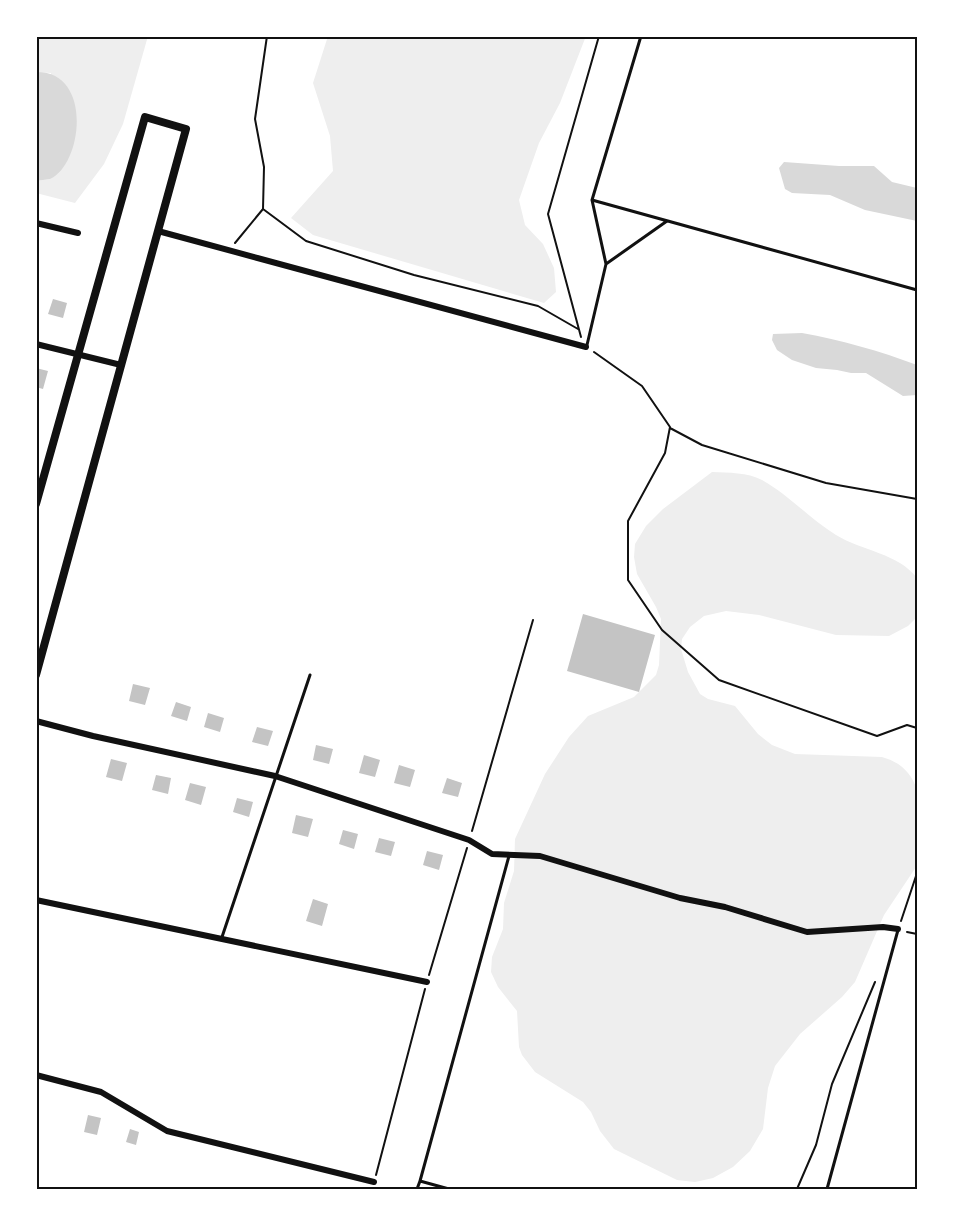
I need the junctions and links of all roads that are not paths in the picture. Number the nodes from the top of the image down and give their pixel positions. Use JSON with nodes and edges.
{"nodes":[{"id":1,"x":641,"y":36,"type":"edge"},
{"id":2,"x":592,"y":200,"type":"junction"},
{"id":3,"x":667,"y":221,"type":"junction"},
{"id":4,"x":36,"y":223,"type":"edge"},
{"id":5,"x":158,"y":231,"type":"junction"},
{"id":6,"x":78,"y":233,"type":"dead end"},
{"id":7,"x":606,"y":264,"type":"junction"},
{"id":8,"x":917,"y":290,"type":"edge"},
{"id":9,"x":36,"y":344,"type":"edge"},
{"id":10,"x":586,"y":347,"type":"joint"},
{"id":11,"x":78,"y":354,"type":"junction"},
{"id":12,"x":121,"y":365,"type":"junction"},
{"id":13,"x":36,"y":504,"type":"edge"},
{"id":14,"x":36,"y":675,"type":"edge"},
{"id":15,"x":310,"y":675,"type":"dead end"},
{"id":16,"x":36,"y":721,"type":"edge"},
{"id":17,"x":275,"y":776,"type":"junction"},
{"id":18,"x":509,"y":855,"type":"junction"},
{"id":19,"x":36,"y":900,"type":"edge"},
{"id":20,"x":898,"y":929,"type":"joint"},
{"id":21,"x":222,"y":937,"type":"junction"},
{"id":22,"x":427,"y":982,"type":"road end"},
{"id":23,"x":36,"y":1075,"type":"edge"},
{"id":24,"x":420,"y":1181,"type":"junction"},
{"id":25,"x":374,"y":1182,"type":"road end"},
{"id":26,"x":417,"y":1189,"type":"edge"},
{"id":27,"x":448,"y":1189,"type":"edge"},
{"id":28,"x":827,"y":1189,"type":"edge"}],
"edges":[{"from":1,"to":2,"type":"lane"},
{"from":2,"to":3,"type":"lane"},
{"from":2,"to":7,"type":"lane"},
{"from":3,"to":7,"type":"lane"},
{"from":3,"to":8,"type":"lane"},
{"from":4,"to":6,"type":"street"},
{"from":5,"to":10,"type":"street"},
{"from":5,"to":11,"type":"street"},
{"from":5,"to":12,"type":"street"},
{"from":7,"to":10,"type":"lane"},
{"from":9,"to":11,"type":"street"},
{"from":11,"to":12,"type":"street"},
{"from":11,"to":13,"type":"street"},
{"from":12,"to":14,"type":"street"},
{"from":15,"to":17,"type":"lane"},
{"from":16,"to":17,"type":"street"},
{"from":17,"to":18,"type":"street"},
{"from":17,"to":21,"type":"lane"},
{"from":18,"to":20,"type":"street"},
{"from":18,"to":24,"type":"lane"},
{"from":19,"to":21,"type":"street"},
{"from":20,"to":28,"type":"lane"},
{"from":21,"to":22,"type":"street"},
{"from":23,"to":25,"type":"street"},
{"from":24,"to":26,"type":"lane"},
{"from":24,"to":27,"type":"lane"}]}
